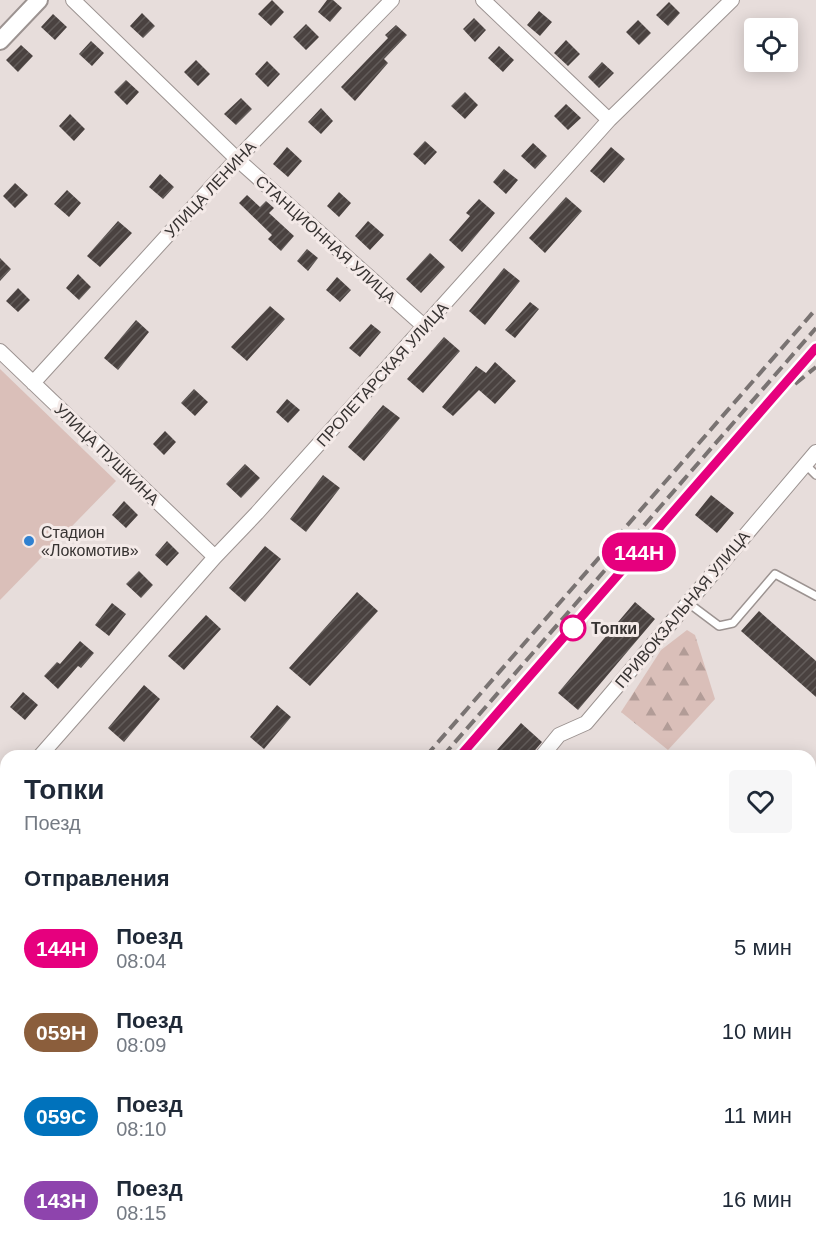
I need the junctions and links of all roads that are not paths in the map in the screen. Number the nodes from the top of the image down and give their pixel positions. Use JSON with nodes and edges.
{"nodes":[{"id":1,"x":39,"y":0,"type":"edge"},
{"id":2,"x":73,"y":0,"type":"edge"},
{"id":3,"x":392,"y":0,"type":"edge"},
{"id":4,"x":483,"y":0,"type":"edge"},
{"id":5,"x":732,"y":0,"type":"edge"},
{"id":6,"x":0,"y":41,"type":"edge"},
{"id":7,"x":609,"y":120,"type":"junction"},
{"id":8,"x":237,"y":159,"type":"junction"},
{"id":9,"x":425,"y":327,"type":"junction"},
{"id":10,"x":0,"y":351,"type":"edge"},
{"id":11,"x":33,"y":383,"type":"junction"},
{"id":12,"x":816,"y":452,"type":"edge"},
{"id":13,"x":805,"y":464,"type":"junction"},
{"id":14,"x":816,"y":475,"type":"edge"},
{"id":15,"x":215,"y":557,"type":"junction"},
{"id":16,"x":816,"y":596,"type":"edge"},
{"id":17,"x":687,"y":602,"type":"junction"},
{"id":18,"x":45,"y":750,"type":"edge"},
{"id":19,"x":547,"y":750,"type":"edge"}],
"edges":[{"from":1,"to":6,"type":"street"},
{"from":2,"to":8,"type":"street","name":"СТАНЦИОННАЯ УЛИЦА"},
{"from":3,"to":8,"type":"street","name":"УЛИЦА ЛЕНИНА"},
{"from":4,"to":7,"type":"street"},
{"from":5,"to":7,"type":"street","name":"ПРОЛЕТАРСКАЯ УЛИЦА"},
{"from":7,"to":9,"type":"street","name":"ПРОЛЕТАРСКАЯ УЛИЦА"},
{"from":8,"to":9,"type":"street","name":"СТАНЦИОННАЯ УЛИЦА"},
{"from":8,"to":11,"type":"street","name":"УЛИЦА ЛЕНИНА"},
{"from":9,"to":15,"type":"street","name":"ПРОЛЕТАРСКАЯ УЛИЦА"},
{"from":10,"to":11,"type":"street","name":"УЛИЦА ПУШКИНА"},
{"from":11,"to":15,"type":"street","name":"УЛИЦА ПУШКИНА"},
{"from":12,"to":13,"type":"street","name":"ПРИВОКЗАЛЬНАЯ УЛИЦА"},
{"from":13,"to":14,"type":"lane"},
{"from":13,"to":17,"type":"street","name":"ПРИВОКЗАЛЬНАЯ УЛИЦА"},
{"from":15,"to":18,"type":"street","name":"ПРОЛЕТАРСКАЯ УЛИЦА"},
{"from":16,"to":17,"type":"lane"},
{"from":17,"to":19,"type":"street","name":"ПРИВОКЗАЛЬНАЯ УЛИЦА"}]}
